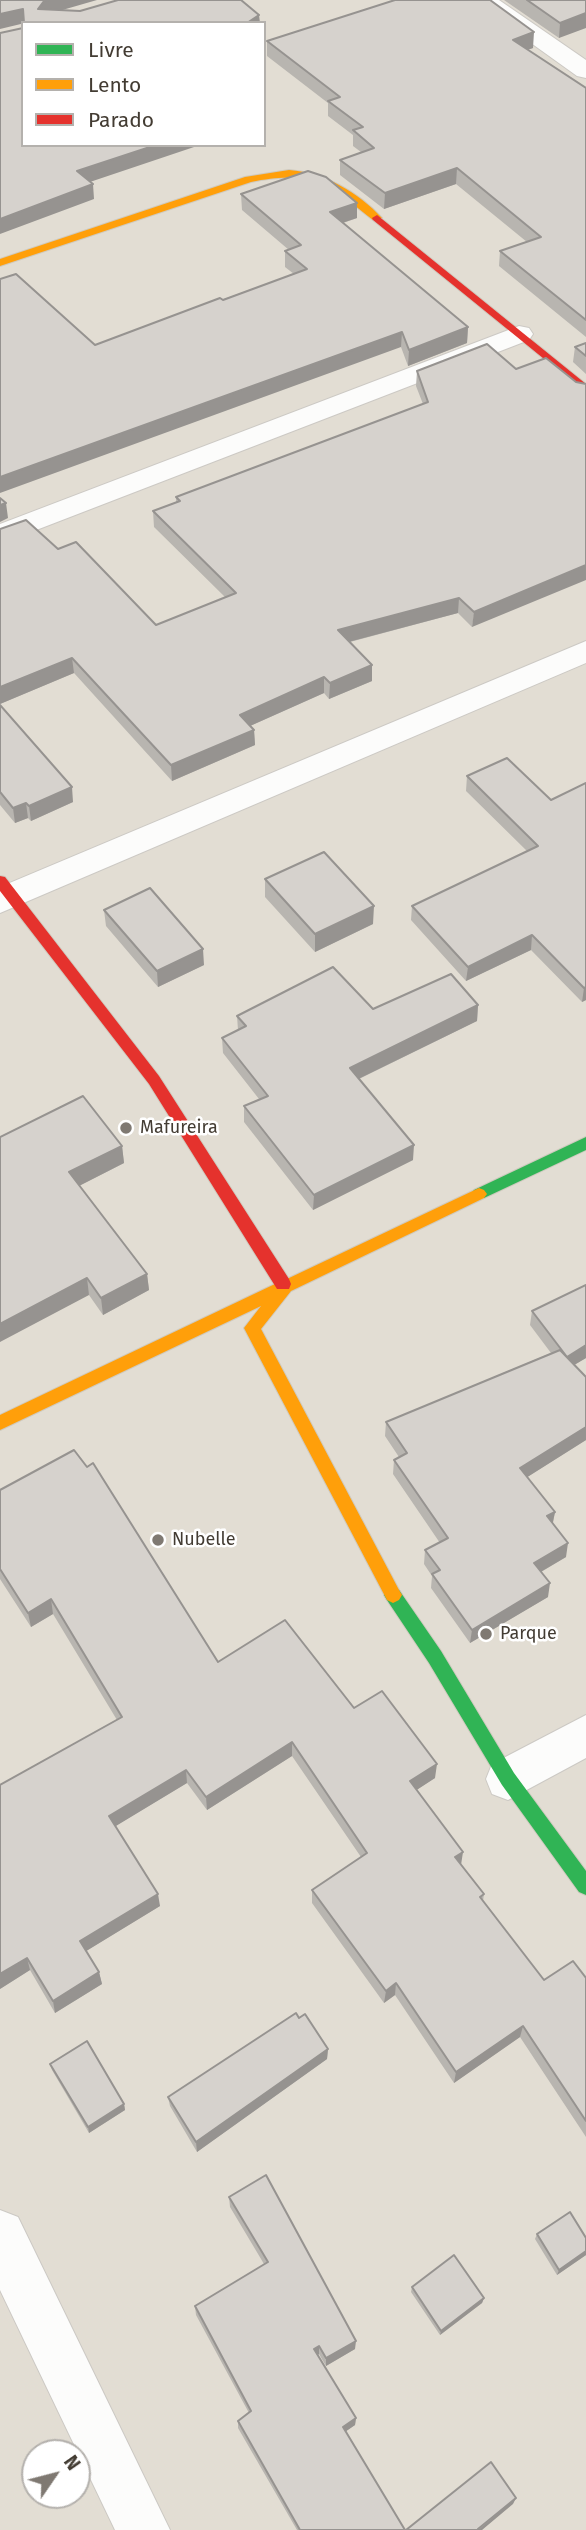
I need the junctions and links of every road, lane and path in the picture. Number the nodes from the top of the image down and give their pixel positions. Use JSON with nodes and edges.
{"nodes":[{"id":1,"x":483,"y":0,"type":"edge"},
{"id":2,"x":586,"y":71,"type":"edge"},
{"id":3,"x":0,"y":263,"type":"edge"},
{"id":4,"x":519,"y":334,"type":"junction"},
{"id":5,"x":586,"y":390,"type":"edge"},
{"id":6,"x":0,"y":535,"type":"edge"},
{"id":7,"x":579,"y":664,"type":"edge"},
{"id":8,"x":5,"y":892,"type":"edge"},
{"id":9,"x":586,"y":1143,"type":"edge"},
{"id":10,"x":285,"y":1287,"type":"junction"},
{"id":11,"x":0,"y":1423,"type":"edge"},
{"id":12,"x":586,"y":1735,"type":"edge"},
{"id":13,"x":508,"y":1779,"type":"junction"},
{"id":14,"x":586,"y":1886,"type":"edge"},
{"id":15,"x":0,"y":2235,"type":"edge"},
{"id":16,"x":143,"y":2530,"type":"edge"}],
"edges":[{"from":1,"to":2,"type":"street"},
{"from":3,"to":4,"type":"street"},
{"from":4,"to":5,"type":"street"},
{"from":4,"to":6,"type":"street"},
{"from":7,"to":8,"type":"street"},
{"from":8,"to":10,"type":"street"},
{"from":9,"to":10,"type":"street"},
{"from":10,"to":11,"type":"street"},
{"from":10,"to":13,"type":"street"},
{"from":12,"to":13,"type":"street"},
{"from":13,"to":14,"type":"street"},
{"from":15,"to":16,"type":"street"}]}
